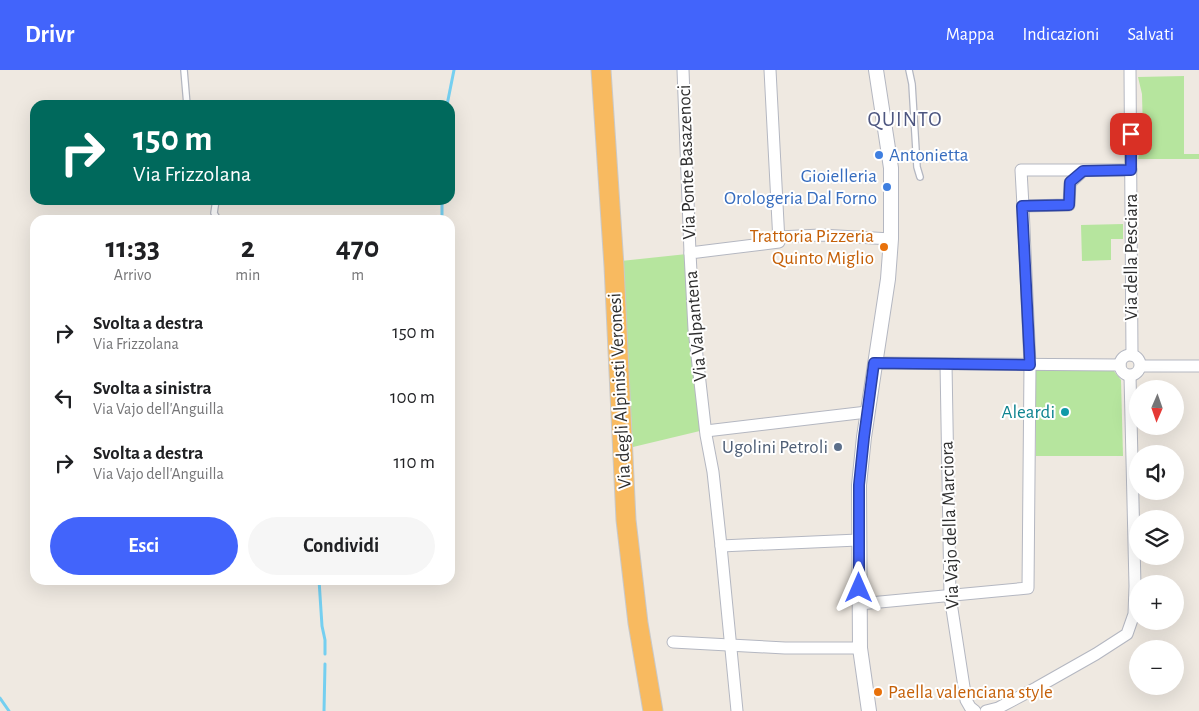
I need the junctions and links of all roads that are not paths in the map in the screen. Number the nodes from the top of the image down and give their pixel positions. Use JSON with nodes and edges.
{"nodes":[{"id":1,"x":184,"y":70,"type":"edge"},
{"id":2,"x":601,"y":70,"type":"edge"},
{"id":3,"x":683,"y":70,"type":"edge"},
{"id":4,"x":770,"y":70,"type":"edge"},
{"id":5,"x":876,"y":70,"type":"edge"},
{"id":6,"x":909,"y":70,"type":"edge"},
{"id":7,"x":1130,"y":70,"type":"edge"},
{"id":8,"x":187,"y":100,"type":"edge"},
{"id":9,"x":1056,"y":170,"type":"junction"},
{"id":10,"x":1131,"y":170,"type":"junction"},
{"id":11,"x":1083,"y":171,"type":"junction"},
{"id":12,"x":920,"y":177,"type":"dead end"},
{"id":13,"x":1069,"y":187,"type":"junction"},
{"id":14,"x":1022,"y":206,"type":"junction"},
{"id":15,"x":778,"y":237,"type":"junction"},
{"id":16,"x":891,"y":239,"type":"junction"},
{"id":17,"x":690,"y":253,"type":"junction"},
{"id":18,"x":1132,"y":355,"type":"junction"},
{"id":19,"x":874,"y":363,"type":"junction"},
{"id":20,"x":946,"y":364,"type":"junction"},
{"id":21,"x":1030,"y":365,"type":"junction"},
{"id":22,"x":1120,"y":365,"type":"junction"},
{"id":23,"x":1141,"y":366,"type":"junction"},
{"id":24,"x":1199,"y":366,"type":"edge"},
{"id":25,"x":1130,"y":376,"type":"junction"},
{"id":26,"x":867,"y":412,"type":"junction"},
{"id":27,"x":706,"y":431,"type":"junction"},
{"id":28,"x":858,"y":540,"type":"junction"},
{"id":29,"x":721,"y":546,"type":"junction"},
{"id":30,"x":950,"y":596,"type":"junction"},
{"id":31,"x":859,"y":604,"type":"junction"},
{"id":32,"x":673,"y":642,"type":"dead end"},
{"id":33,"x":732,"y":645,"type":"junction"},
{"id":34,"x":860,"y":648,"type":"junction"},
{"id":35,"x":653,"y":711,"type":"edge"},
{"id":36,"x":738,"y":711,"type":"edge"},
{"id":37,"x":869,"y":711,"type":"edge"},
{"id":38,"x":975,"y":711,"type":"edge"},
{"id":39,"x":986,"y":711,"type":"edge"}],
"edges":[{"from":1,"to":8,"type":"lane"},
{"from":2,"to":35,"type":"highway","name":"Via degli Alpinisti Veronesi"},
{"from":3,"to":17,"type":"street","name":"Via Ponte Basazenoci"},
{"from":4,"to":15,"type":"street"},
{"from":5,"to":16,"type":"street"},
{"from":6,"to":12,"type":"lane"},
{"from":7,"to":10,"type":"street","name":"Via della Pesciara"},
{"from":9,"to":11,"type":"street"},
{"from":9,"to":13,"type":"street"},
{"from":9,"to":14,"type":"street"},
{"from":10,"to":11,"type":"street"},
{"from":10,"to":18,"type":"street","name":"Via della Pesciara"},
{"from":11,"to":13,"type":"street"},
{"from":13,"to":14,"type":"street"},
{"from":14,"to":21,"type":"street"},
{"from":15,"to":16,"type":"street","name":"Via Valpantena"},
{"from":15,"to":17,"type":"street","name":"Via Valpantena"},
{"from":16,"to":19,"type":"street"},
{"from":17,"to":27,"type":"street","name":"Via Valpantena"},
{"from":18,"to":22,"type":"street"},
{"from":18,"to":23,"type":"street"},
{"from":19,"to":20,"type":"street"},
{"from":19,"to":26,"type":"street"},
{"from":20,"to":21,"type":"street"},
{"from":20,"to":30,"type":"street","name":"Via Vajo della Marciora"},
{"from":21,"to":22,"type":"street"},
{"from":21,"to":30,"type":"street"},
{"from":22,"to":25,"type":"street"},
{"from":23,"to":24,"type":"street"},
{"from":23,"to":25,"type":"street"},
{"from":25,"to":39,"type":"street"},
{"from":26,"to":27,"type":"street"},
{"from":26,"to":28,"type":"street"},
{"from":27,"to":29,"type":"street","name":"Via Valpantena"},
{"from":28,"to":29,"type":"street"},
{"from":28,"to":31,"type":"street"},
{"from":29,"to":33,"type":"street","name":"Via Valpantena"},
{"from":30,"to":31,"type":"street"},
{"from":30,"to":38,"type":"street","name":"Via Vajo della Marciora"},
{"from":31,"to":34,"type":"street"},
{"from":32,"to":33,"type":"street"},
{"from":33,"to":34,"type":"street"},
{"from":33,"to":36,"type":"street","name":"Via Valpantena"},
{"from":34,"to":37,"type":"street"}]}
